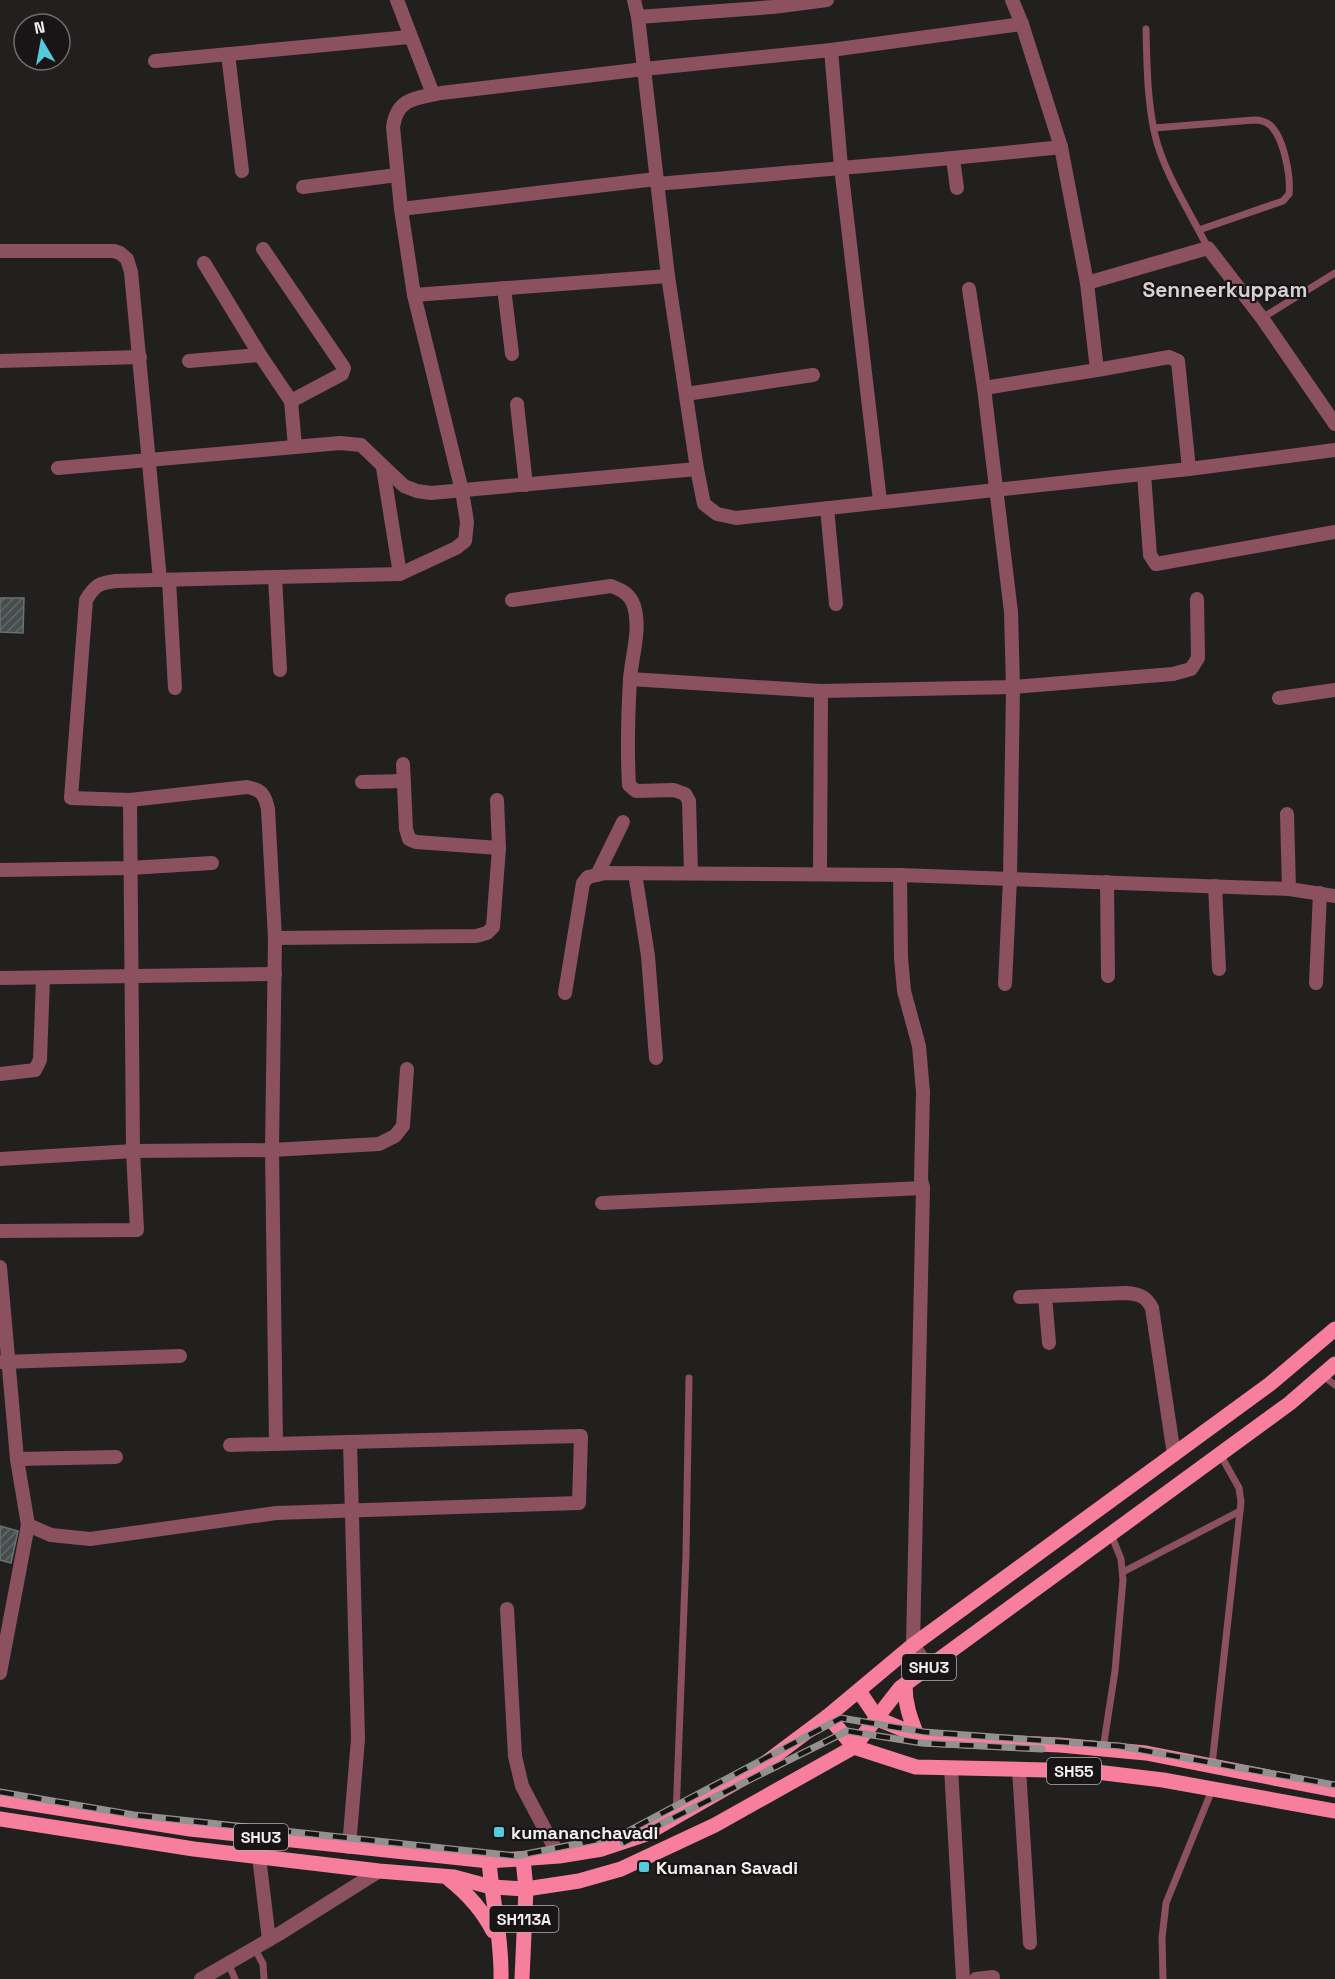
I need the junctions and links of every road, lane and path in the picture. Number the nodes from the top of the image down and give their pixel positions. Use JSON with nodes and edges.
{"nodes":[{"id":1,"x":397,"y":0,"type":"edge"},
{"id":2,"x":634,"y":0,"type":"edge"},
{"id":3,"x":827,"y":0,"type":"edge"},
{"id":4,"x":1012,"y":0,"type":"edge"},
{"id":5,"x":638,"y":17,"type":"junction"},
{"id":6,"x":1022,"y":24,"type":"junction"},
{"id":7,"x":1146,"y":29,"type":"dead end"},
{"id":8,"x":409,"y":37,"type":"junction"},
{"id":9,"x":831,"y":50,"type":"junction"},
{"id":10,"x":228,"y":54,"type":"junction"},
{"id":11,"x":155,"y":61,"type":"dead end"},
{"id":12,"x":644,"y":69,"type":"junction"},
{"id":13,"x":433,"y":94,"type":"junction"},
{"id":14,"x":1154,"y":128,"type":"junction"},
{"id":15,"x":1061,"y":147,"type":"junction"},
{"id":16,"x":952,"y":159,"type":"junction"},
{"id":17,"x":841,"y":167,"type":"junction"},
{"id":18,"x":242,"y":171,"type":"dead end"},
{"id":19,"x":398,"y":175,"type":"junction"},
{"id":20,"x":657,"y":181,"type":"junction"},
{"id":21,"x":303,"y":187,"type":"dead end"},
{"id":22,"x":957,"y":188,"type":"dead end"},
{"id":23,"x":401,"y":209,"type":"junction"},
{"id":24,"x":1199,"y":230,"type":"junction"},
{"id":25,"x":1209,"y":248,"type":"junction"},
{"id":26,"x":263,"y":249,"type":"dead end"},
{"id":27,"x":0,"y":251,"type":"edge"},
{"id":28,"x":204,"y":263,"type":"dead end"},
{"id":29,"x":1335,"y":273,"type":"edge"},
{"id":30,"x":668,"y":276,"type":"junction"},
{"id":31,"x":1087,"y":283,"type":"junction"},
{"id":32,"x":504,"y":288,"type":"junction"},
{"id":33,"x":969,"y":289,"type":"dead end"},
{"id":34,"x":414,"y":295,"type":"junction"},
{"id":35,"x":1262,"y":318,"type":"junction"},
{"id":36,"x":512,"y":354,"type":"dead end"},
{"id":37,"x":260,"y":355,"type":"junction"},
{"id":38,"x":140,"y":357,"type":"junction"},
{"id":39,"x":0,"y":361,"type":"edge"},
{"id":40,"x":189,"y":362,"type":"dead end"},
{"id":41,"x":1097,"y":370,"type":"junction"},
{"id":42,"x":813,"y":375,"type":"dead end"},
{"id":43,"x":984,"y":388,"type":"junction"},
{"id":44,"x":686,"y":394,"type":"junction"},
{"id":45,"x":291,"y":401,"type":"junction"},
{"id":46,"x":518,"y":404,"type":"dead end"},
{"id":47,"x":1335,"y":424,"type":"edge"},
{"id":48,"x":295,"y":447,"type":"junction"},
{"id":49,"x":1335,"y":450,"type":"edge"},
{"id":50,"x":149,"y":461,"type":"junction"},
{"id":51,"x":58,"y":468,"type":"dead end"},
{"id":52,"x":383,"y":468,"type":"junction"},
{"id":53,"x":697,"y":469,"type":"junction"},
{"id":54,"x":1189,"y":469,"type":"junction"},
{"id":55,"x":1144,"y":474,"type":"junction"},
{"id":56,"x":526,"y":485,"type":"junction"},
{"id":57,"x":995,"y":489,"type":"junction"},
{"id":58,"x":462,"y":491,"type":"junction"},
{"id":59,"x":880,"y":501,"type":"junction"},
{"id":60,"x":827,"y":507,"type":"junction"},
{"id":61,"x":1335,"y":532,"type":"edge"},
{"id":62,"x":400,"y":574,"type":"junction"},
{"id":63,"x":275,"y":577,"type":"junction"},
{"id":64,"x":165,"y":580,"type":"junction"},
{"id":65,"x":1197,"y":599,"type":"dead end"},
{"id":66,"x":512,"y":600,"type":"dead end"},
{"id":67,"x":836,"y":604,"type":"dead end"},
{"id":68,"x":280,"y":670,"type":"dead end"},
{"id":69,"x":630,"y":679,"type":"junction"},
{"id":70,"x":1013,"y":687,"type":"junction"},
{"id":71,"x":175,"y":688,"type":"dead end"},
{"id":72,"x":1335,"y":690,"type":"edge"},
{"id":73,"x":821,"y":691,"type":"junction"},
{"id":74,"x":1279,"y":698,"type":"dead end"},
{"id":75,"x":403,"y":764,"type":"dead end"},
{"id":76,"x":404,"y":781,"type":"junction"},
{"id":77,"x":362,"y":782,"type":"dead end"},
{"id":78,"x":130,"y":800,"type":"junction"},
{"id":79,"x":497,"y":800,"type":"dead end"},
{"id":80,"x":1287,"y":814,"type":"dead end"},
{"id":81,"x":623,"y":822,"type":"dead end"},
{"id":82,"x":499,"y":848,"type":"junction"},
{"id":83,"x":212,"y":863,"type":"dead end"},
{"id":84,"x":130,"y":868,"type":"junction"},
{"id":85,"x":0,"y":870,"type":"edge"},
{"id":86,"x":635,"y":873,"type":"junction"},
{"id":87,"x":691,"y":873,"type":"junction"},
{"id":88,"x":820,"y":874,"type":"junction"},
{"id":89,"x":597,"y":875,"type":"junction"},
{"id":90,"x":900,"y":875,"type":"junction"},
{"id":91,"x":1010,"y":879,"type":"junction"},
{"id":92,"x":1107,"y":882,"type":"junction"},
{"id":93,"x":1215,"y":886,"type":"junction"},
{"id":94,"x":1289,"y":889,"type":"junction"},
{"id":95,"x":1320,"y":893,"type":"junction"},
{"id":96,"x":1335,"y":896,"type":"edge"},
{"id":97,"x":276,"y":938,"type":"junction"},
{"id":98,"x":1219,"y":969,"type":"dead end"},
{"id":99,"x":275,"y":974,"type":"junction"},
{"id":100,"x":1108,"y":976,"type":"dead end"},
{"id":101,"x":131,"y":977,"type":"junction"},
{"id":102,"x":0,"y":978,"type":"edge"},
{"id":103,"x":43,"y":978,"type":"junction"},
{"id":104,"x":1316,"y":983,"type":"dead end"},
{"id":105,"x":1005,"y":984,"type":"dead end"},
{"id":106,"x":565,"y":993,"type":"dead end"},
{"id":107,"x":656,"y":1058,"type":"dead end"},
{"id":108,"x":407,"y":1070,"type":"dead end"},
{"id":109,"x":0,"y":1074,"type":"edge"},
{"id":110,"x":272,"y":1150,"type":"junction"},
{"id":111,"x":133,"y":1151,"type":"junction"},
{"id":112,"x":0,"y":1159,"type":"edge"},
{"id":113,"x":923,"y":1188,"type":"junction"},
{"id":114,"x":602,"y":1203,"type":"dead end"},
{"id":115,"x":0,"y":1231,"type":"edge"},
{"id":116,"x":0,"y":1267,"type":"edge"},
{"id":117,"x":1045,"y":1296,"type":"junction"},
{"id":118,"x":1020,"y":1297,"type":"dead end"},
{"id":119,"x":1335,"y":1329,"type":"edge"},
{"id":120,"x":1049,"y":1343,"type":"dead end"},
{"id":121,"x":180,"y":1356,"type":"dead end"},
{"id":122,"x":5,"y":1362,"type":"edge"},
{"id":123,"x":1335,"y":1364,"type":"edge"},
{"id":124,"x":1322,"y":1376,"type":"junction"},
{"id":125,"x":689,"y":1378,"type":"dead end"},
{"id":126,"x":1335,"y":1385,"type":"edge"},
{"id":127,"x":350,"y":1442,"type":"junction"},
{"id":128,"x":276,"y":1444,"type":"junction"},
{"id":129,"x":230,"y":1445,"type":"dead end"},
{"id":130,"x":1220,"y":1454,"type":"junction"},
{"id":131,"x":1174,"y":1455,"type":"junction"},
{"id":132,"x":116,"y":1457,"type":"dead end"},
{"id":133,"x":17,"y":1459,"type":"junction"},
{"id":134,"x":351,"y":1509,"type":"junction"},
{"id":135,"x":1240,"y":1511,"type":"junction"},
{"id":136,"x":28,"y":1526,"type":"junction"},
{"id":137,"x":1110,"y":1534,"type":"junction"},
{"id":138,"x":1123,"y":1572,"type":"junction"},
{"id":139,"x":507,"y":1609,"type":"dead end"},
{"id":140,"x":913,"y":1645,"type":"junction"},
{"id":141,"x":928,"y":1668,"type":"junction"},
{"id":142,"x":0,"y":1673,"type":"edge"},
{"id":143,"x":905,"y":1685,"type":"junction"},
{"id":144,"x":859,"y":1691,"type":"junction"},
{"id":145,"x":828,"y":1716,"type":"junction"},
{"id":146,"x":878,"y":1719,"type":"junction"},
{"id":147,"x":917,"y":1735,"type":"junction"},
{"id":148,"x":854,"y":1747,"type":"junction"},
{"id":149,"x":1103,"y":1749,"type":"junction"},
{"id":150,"x":1212,"y":1766,"type":"junction"},
{"id":151,"x":951,"y":1768,"type":"junction"},
{"id":152,"x":1020,"y":1769,"type":"junction"},
{"id":153,"x":1212,"y":1789,"type":"junction"},
{"id":154,"x":1335,"y":1790,"type":"edge"},
{"id":155,"x":0,"y":1799,"type":"edge"},
{"id":156,"x":1335,"y":1811,"type":"edge"},
{"id":157,"x":676,"y":1816,"type":"junction"},
{"id":158,"x":0,"y":1819,"type":"edge"},
{"id":159,"x":349,"y":1847,"type":"junction"},
{"id":160,"x":560,"y":1856,"type":"junction"},
{"id":161,"x":259,"y":1857,"type":"junction"},
{"id":162,"x":523,"y":1859,"type":"junction"},
{"id":163,"x":489,"y":1861,"type":"junction"},
{"id":164,"x":379,"y":1871,"type":"junction"},
{"id":165,"x":446,"y":1876,"type":"junction"},
{"id":166,"x":491,"y":1887,"type":"junction"},
{"id":167,"x":526,"y":1889,"type":"junction"},
{"id":168,"x":268,"y":1941,"type":"junction"},
{"id":169,"x":1030,"y":1943,"type":"dead end"},
{"id":170,"x":500,"y":1944,"type":"junction"},
{"id":171,"x":255,"y":1948,"type":"junction"},
{"id":172,"x":228,"y":1964,"type":"junction"},
{"id":173,"x":993,"y":1977,"type":"dead end"},
{"id":174,"x":201,"y":1979,"type":"edge"},
{"id":175,"x":235,"y":1979,"type":"edge"},
{"id":176,"x":264,"y":1979,"type":"edge"},
{"id":177,"x":501,"y":1979,"type":"edge"},
{"id":178,"x":522,"y":1979,"type":"edge"},
{"id":179,"x":963,"y":1979,"type":"edge"},
{"id":180,"x":976,"y":1979,"type":"edge"},
{"id":181,"x":1163,"y":1979,"type":"edge"}],
"edges":[{"from":1,"to":8,"type":"street"},
{"from":2,"to":5,"type":"street"},
{"from":3,"to":5,"type":"street"},
{"from":4,"to":6,"type":"street"},
{"from":5,"to":12,"type":"street"},
{"from":6,"to":9,"type":"street"},
{"from":6,"to":15,"type":"street"},
{"from":7,"to":14,"type":"lane"},
{"from":8,"to":10,"type":"street"},
{"from":8,"to":13,"type":"street"},
{"from":9,"to":12,"type":"street"},
{"from":9,"to":17,"type":"street"},
{"from":10,"to":11,"type":"street"},
{"from":10,"to":18,"type":"street"},
{"from":12,"to":13,"type":"street"},
{"from":12,"to":20,"type":"street"},
{"from":13,"to":19,"type":"street"},
{"from":14,"to":24,"type":"lane"},
{"from":14,"to":24,"type":"lane"},
{"from":15,"to":16,"type":"street"},
{"from":15,"to":31,"type":"street"},
{"from":16,"to":17,"type":"street"},
{"from":16,"to":22,"type":"street"},
{"from":17,"to":20,"type":"street"},
{"from":17,"to":59,"type":"street"},
{"from":19,"to":21,"type":"street"},
{"from":19,"to":23,"type":"street"},
{"from":20,"to":23,"type":"street"},
{"from":20,"to":30,"type":"street"},
{"from":23,"to":34,"type":"street"},
{"from":24,"to":25,"type":"lane"},
{"from":25,"to":31,"type":"street"},
{"from":25,"to":35,"type":"street"},
{"from":26,"to":45,"type":"street"},
{"from":27,"to":38,"type":"street"},
{"from":28,"to":37,"type":"street"},
{"from":29,"to":35,"type":"lane"},
{"from":30,"to":32,"type":"street"},
{"from":30,"to":44,"type":"street"},
{"from":31,"to":41,"type":"street"},
{"from":32,"to":34,"type":"street"},
{"from":32,"to":36,"type":"street"},
{"from":33,"to":43,"type":"street"},
{"from":34,"to":58,"type":"street"},
{"from":35,"to":47,"type":"street"},
{"from":37,"to":40,"type":"street"},
{"from":37,"to":45,"type":"street"},
{"from":38,"to":39,"type":"street"},
{"from":38,"to":50,"type":"street"},
{"from":41,"to":43,"type":"street"},
{"from":41,"to":54,"type":"street"},
{"from":42,"to":44,"type":"street"},
{"from":43,"to":57,"type":"street"},
{"from":44,"to":53,"type":"street"},
{"from":45,"to":48,"type":"street"},
{"from":46,"to":56,"type":"street"},
{"from":48,"to":50,"type":"street"},
{"from":48,"to":52,"type":"street"},
{"from":49,"to":54,"type":"street"},
{"from":50,"to":51,"type":"street"},
{"from":50,"to":64,"type":"street"},
{"from":52,"to":58,"type":"street"},
{"from":52,"to":62,"type":"street"},
{"from":53,"to":56,"type":"street"},
{"from":53,"to":60,"type":"street"},
{"from":54,"to":55,"type":"street"},
{"from":55,"to":57,"type":"street"},
{"from":55,"to":61,"type":"street"},
{"from":56,"to":58,"type":"street"},
{"from":57,"to":59,"type":"street"},
{"from":57,"to":70,"type":"street"},
{"from":58,"to":62,"type":"street"},
{"from":59,"to":60,"type":"street"},
{"from":60,"to":67,"type":"street"},
{"from":62,"to":63,"type":"street"},
{"from":63,"to":64,"type":"street"},
{"from":63,"to":68,"type":"street"},
{"from":64,"to":71,"type":"street"},
{"from":64,"to":78,"type":"street"},
{"from":65,"to":70,"type":"street"},
{"from":66,"to":69,"type":"street"},
{"from":69,"to":73,"type":"street"},
{"from":69,"to":87,"type":"street"},
{"from":70,"to":73,"type":"street"},
{"from":70,"to":91,"type":"street"},
{"from":72,"to":74,"type":"street"},
{"from":73,"to":88,"type":"street"},
{"from":75,"to":76,"type":"street"},
{"from":76,"to":77,"type":"street"},
{"from":76,"to":82,"type":"street"},
{"from":78,"to":84,"type":"street"},
{"from":78,"to":97,"type":"street"},
{"from":79,"to":82,"type":"street"},
{"from":80,"to":94,"type":"street"},
{"from":81,"to":89,"type":"street"},
{"from":82,"to":97,"type":"street"},
{"from":83,"to":84,"type":"street"},
{"from":84,"to":85,"type":"street"},
{"from":84,"to":101,"type":"street"},
{"from":86,"to":87,"type":"street"},
{"from":86,"to":89,"type":"street"},
{"from":86,"to":107,"type":"street"},
{"from":87,"to":88,"type":"street"},
{"from":88,"to":90,"type":"street"},
{"from":89,"to":106,"type":"street"},
{"from":90,"to":91,"type":"street"},
{"from":90,"to":113,"type":"street"},
{"from":91,"to":92,"type":"street"},
{"from":91,"to":105,"type":"street"},
{"from":92,"to":93,"type":"street"},
{"from":92,"to":100,"type":"street"},
{"from":93,"to":94,"type":"street"},
{"from":93,"to":98,"type":"street"},
{"from":94,"to":95,"type":"street"},
{"from":95,"to":96,"type":"street"},
{"from":95,"to":104,"type":"street"},
{"from":97,"to":99,"type":"street"},
{"from":99,"to":101,"type":"street"},
{"from":99,"to":110,"type":"street"},
{"from":101,"to":103,"type":"street"},
{"from":101,"to":111,"type":"street"},
{"from":102,"to":103,"type":"street"},
{"from":103,"to":109,"type":"street"},
{"from":108,"to":110,"type":"street"},
{"from":110,"to":111,"type":"street"},
{"from":110,"to":128,"type":"street"},
{"from":111,"to":112,"type":"street"},
{"from":111,"to":115,"type":"street"},
{"from":113,"to":114,"type":"street"},
{"from":113,"to":140,"type":"street"},
{"from":116,"to":122,"type":"street"},
{"from":117,"to":118,"type":"street"},
{"from":117,"to":120,"type":"street"},
{"from":117,"to":131,"type":"street"},
{"from":119,"to":131,"type":"main road","number":"SHU3"},
{"from":121,"to":122,"type":"street"},
{"from":122,"to":133,"type":"street"},
{"from":123,"to":124,"type":"main road","number":"SHU3"},
{"from":124,"to":126,"type":"lane"},
{"from":124,"to":130,"type":"main road","number":"SHU3"},
{"from":125,"to":157,"type":"lane"},
{"from":127,"to":128,"type":"street"},
{"from":127,"to":134,"type":"street"},
{"from":127,"to":134,"type":"street"},
{"from":128,"to":129,"type":"street"},
{"from":130,"to":135,"type":"lane"},
{"from":130,"to":137,"type":"main road","number":"SHU3"},
{"from":131,"to":140,"type":"main road","number":"SHU3"},
{"from":132,"to":133,"type":"street"},
{"from":133,"to":136,"type":"street"},
{"from":134,"to":136,"type":"street"},
{"from":134,"to":159,"type":"street"},
{"from":135,"to":138,"type":"lane"},
{"from":135,"to":150,"type":"lane"},
{"from":136,"to":142,"type":"street"},
{"from":137,"to":138,"type":"lane"},
{"from":137,"to":141,"type":"main road","number":"SHU3"},
{"from":138,"to":149,"type":"lane"},
{"from":139,"to":160,"type":"street"},
{"from":140,"to":141,"type":"street"},
{"from":140,"to":144,"type":"main road","number":"SHU3"},
{"from":141,"to":143,"type":"main road","number":"SHU3"},
{"from":143,"to":146,"type":"main road","number":"SHU3"},
{"from":143,"to":147,"type":"main road"},
{"from":144,"to":145,"type":"main road","number":"SHU3"},
{"from":144,"to":146,"type":"main road"},
{"from":145,"to":148,"type":"main road"},
{"from":145,"to":157,"type":"main road","number":"SHU3"},
{"from":146,"to":147,"type":"main road","number":"SH55"},
{"from":146,"to":148,"type":"main road","number":"SHU3"},
{"from":147,"to":149,"type":"main road","number":"SH55"},
{"from":148,"to":151,"type":"main road","number":"SH55"},
{"from":148,"to":167,"type":"main road","number":"SHU3"},
{"from":149,"to":150,"type":"main road","number":"SH55"},
{"from":150,"to":154,"type":"main road","number":"SH55"},
{"from":151,"to":152,"type":"main road","number":"SH55"},
{"from":151,"to":179,"type":"street"},
{"from":152,"to":153,"type":"main road","number":"SH55"},
{"from":152,"to":169,"type":"street"},
{"from":153,"to":156,"type":"main road","number":"SH55"},
{"from":153,"to":181,"type":"lane"},
{"from":155,"to":159,"type":"main road","number":"SHU3"},
{"from":157,"to":160,"type":"main road","number":"SHU3"},
{"from":158,"to":161,"type":"main road","number":"SHU3"},
{"from":159,"to":163,"type":"main road","number":"SHU3"},
{"from":160,"to":162,"type":"main road","number":"SHU3"},
{"from":161,"to":164,"type":"main road","number":"SHU3"},
{"from":161,"to":168,"type":"street"},
{"from":162,"to":163,"type":"main road","number":"SHU3"},
{"from":162,"to":167,"type":"main road","number":"SH113A"},
{"from":163,"to":166,"type":"main road","number":"SH113A"},
{"from":164,"to":165,"type":"main road","number":"SHU3"},
{"from":164,"to":168,"type":"street"},
{"from":165,"to":166,"type":"main road","number":"SHU3"},
{"from":165,"to":170,"type":"main road"},
{"from":166,"to":167,"type":"main road","number":"SHU3"},
{"from":166,"to":170,"type":"main road","number":"SH113A"},
{"from":167,"to":178,"type":"main road","number":"SH113A"},
{"from":168,"to":171,"type":"street"},
{"from":170,"to":177,"type":"main road","number":"SH113A"},
{"from":171,"to":172,"type":"street"},
{"from":171,"to":176,"type":"lane"},
{"from":172,"to":174,"type":"street"},
{"from":172,"to":175,"type":"lane"},
{"from":173,"to":180,"type":"street"}]}
